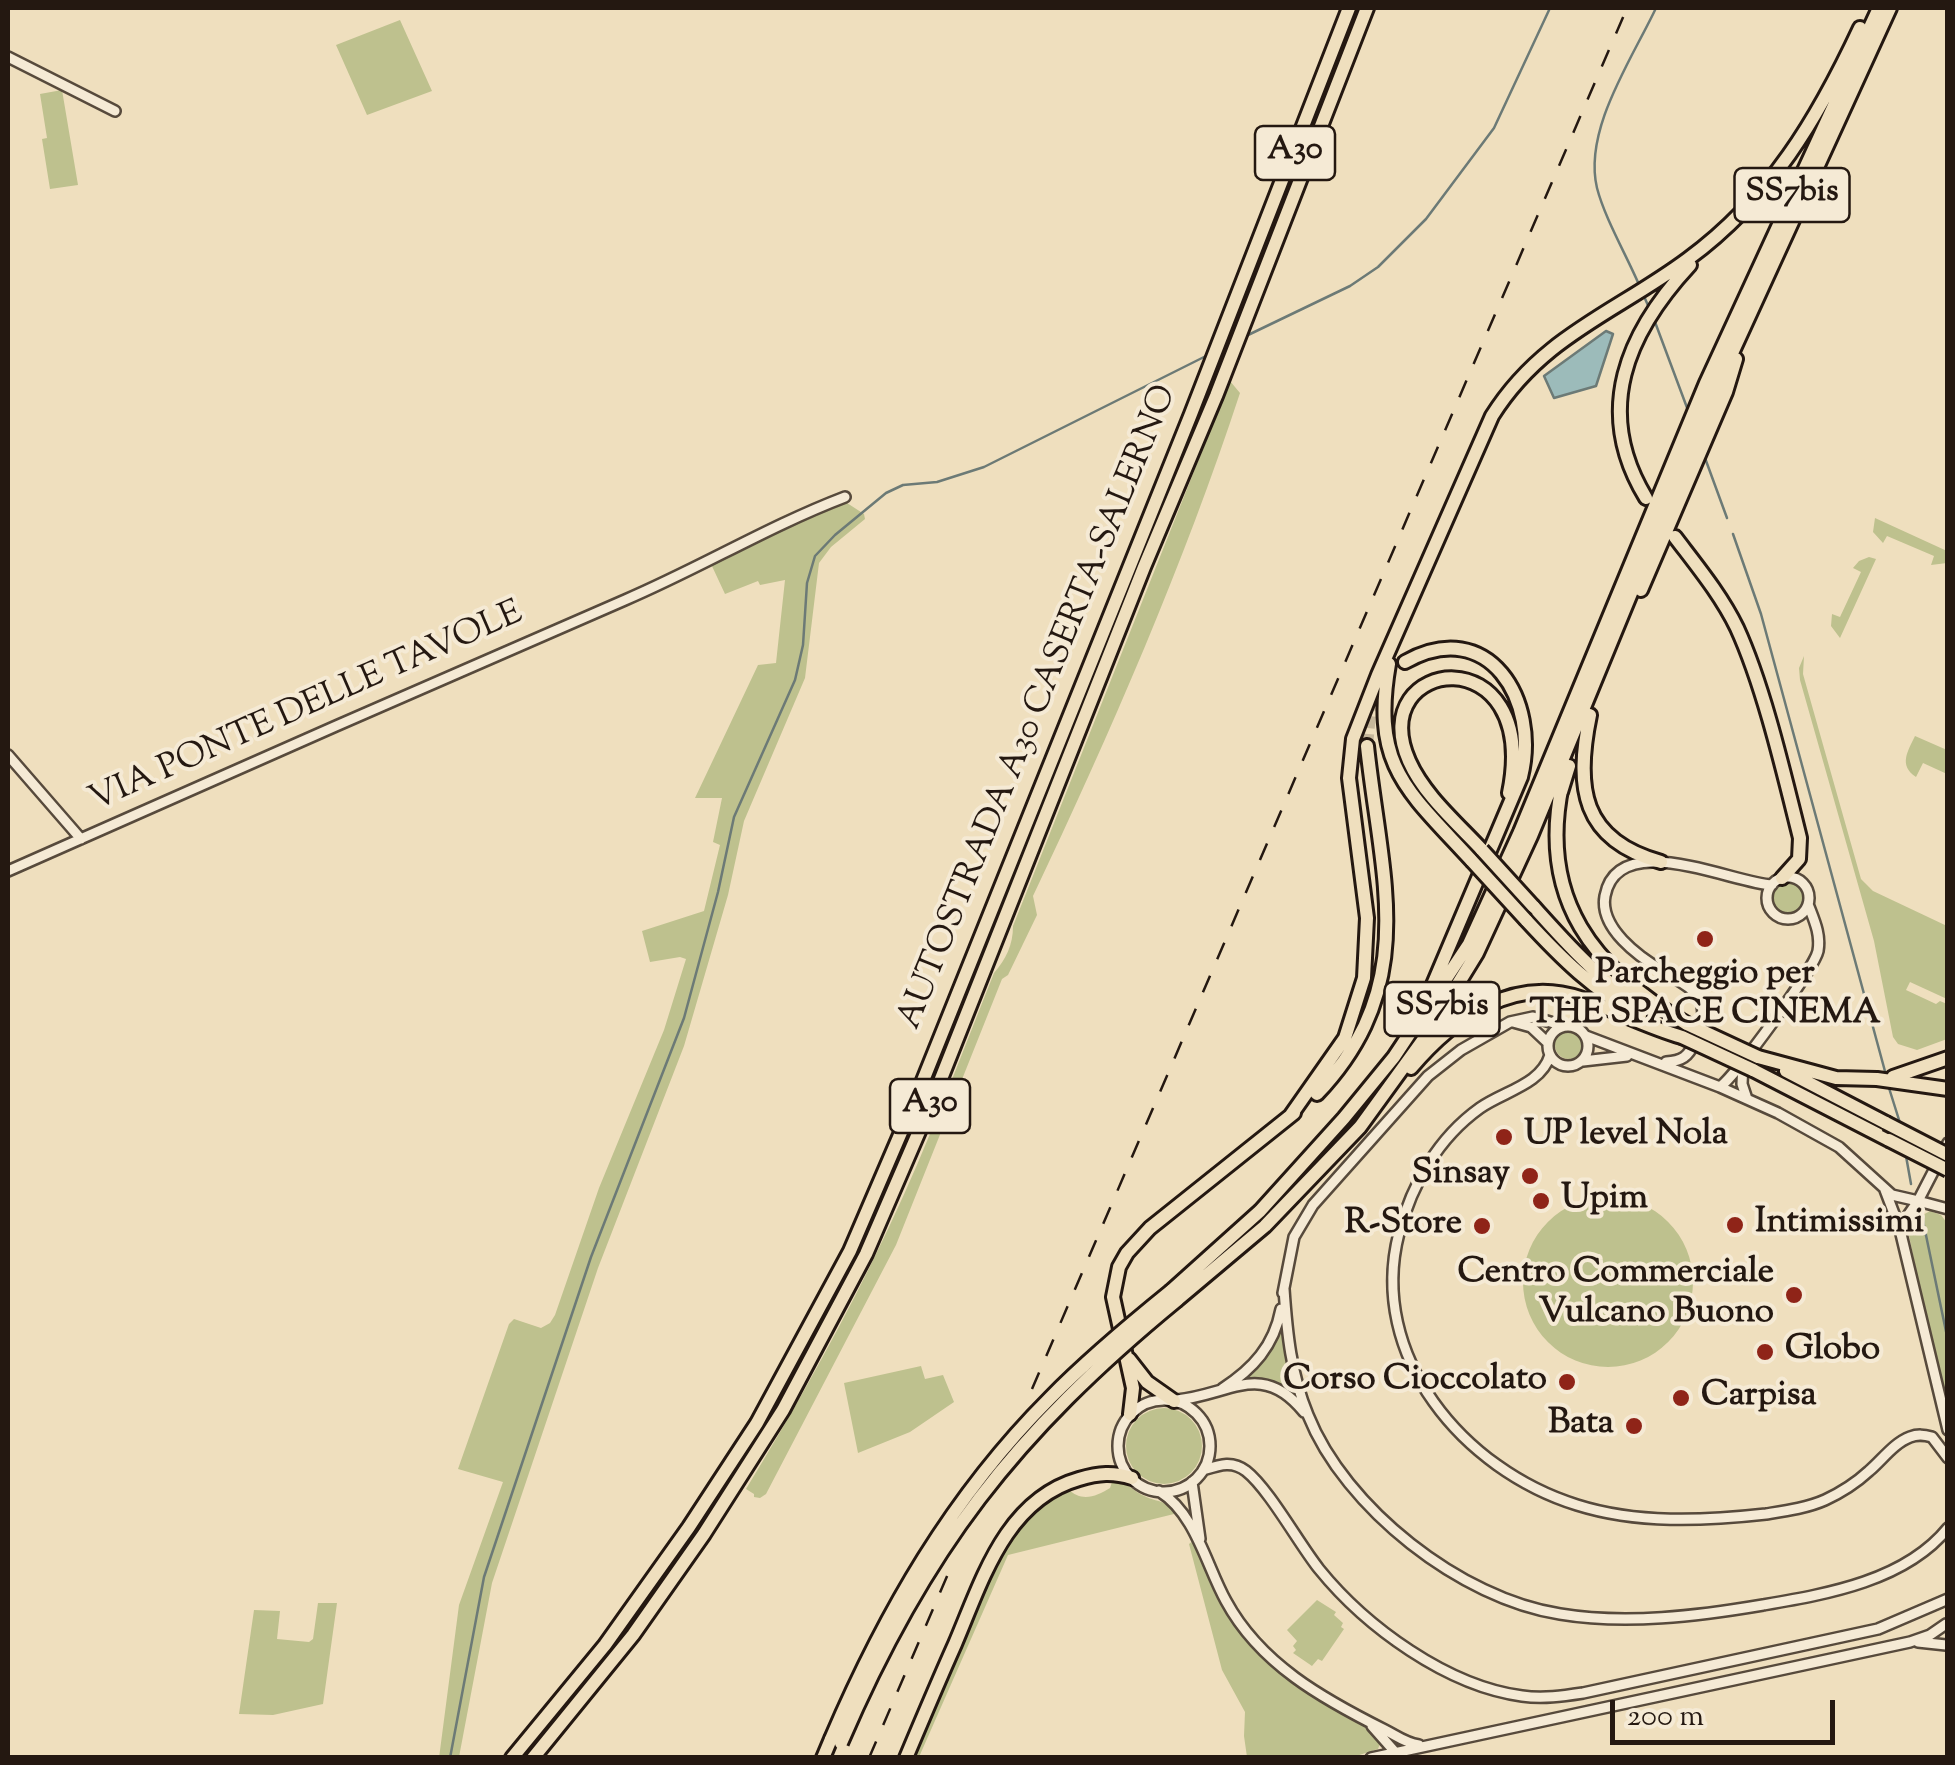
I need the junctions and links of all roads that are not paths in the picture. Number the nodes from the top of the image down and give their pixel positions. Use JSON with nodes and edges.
{"nodes":[{"id":1,"x":1348,"y":8,"type":"edge"},
{"id":2,"x":1367,"y":8,"type":"edge"},
{"id":3,"x":1870,"y":8,"type":"edge"},
{"id":4,"x":1879,"y":8,"type":"edge"},
{"id":5,"x":1890,"y":8,"type":"edge"},
{"id":6,"x":8,"y":56,"type":"edge"},
{"id":7,"x":115,"y":112,"type":"dead end"},
{"id":8,"x":1712,"y":241,"type":"junction"},
{"id":9,"x":1743,"y":326,"type":"junction"},
{"id":10,"x":845,"y":497,"type":"dead end"},
{"id":11,"x":1646,"y":498,"type":"dead end"},
{"id":12,"x":1676,"y":536,"type":"dead end"},
{"id":13,"x":1392,"y":646,"type":"junction"},
{"id":14,"x":1405,"y":662,"type":"dead end"},
{"id":15,"x":1590,"y":715,"type":"junction"},
{"id":16,"x":1576,"y":727,"type":"junction"},
{"id":17,"x":1367,"y":746,"type":"tunnel mouth"},
{"id":18,"x":8,"y":754,"type":"edge"},
{"id":19,"x":1560,"y":792,"type":"junction"},
{"id":20,"x":1505,"y":812,"type":"junction"},
{"id":21,"x":81,"y":838,"type":"junction"},
{"id":22,"x":1477,"y":856,"type":"junction"},
{"id":23,"x":1661,"y":862,"type":"junction"},
{"id":24,"x":8,"y":871,"type":"edge"},
{"id":25,"x":1777,"y":881,"type":"junction"},
{"id":26,"x":1808,"y":904,"type":"junction"},
{"id":27,"x":1510,"y":1022,"type":"junction"},
{"id":28,"x":1564,"y":1026,"type":"junction"},
{"id":29,"x":1685,"y":1030,"type":"junction"},
{"id":30,"x":1586,"y":1036,"type":"junction"},
{"id":31,"x":1548,"y":1043,"type":"junction"},
{"id":32,"x":1550,"y":1055,"type":"junction"},
{"id":33,"x":1636,"y":1056,"type":"junction"},
{"id":34,"x":1758,"y":1056,"type":"junction"},
{"id":35,"x":1394,"y":1057,"type":"junction"},
{"id":36,"x":1948,"y":1058,"type":"edge"},
{"id":37,"x":1580,"y":1062,"type":"junction"},
{"id":38,"x":1658,"y":1062,"type":"junction"},
{"id":39,"x":1748,"y":1067,"type":"junction"},
{"id":40,"x":1900,"y":1079,"type":"junction"},
{"id":41,"x":1720,"y":1087,"type":"junction"},
{"id":42,"x":1948,"y":1089,"type":"edge"},
{"id":43,"x":1747,"y":1099,"type":"junction"},
{"id":44,"x":1290,"y":1115,"type":"junction"},
{"id":45,"x":1360,"y":1127,"type":"junction"},
{"id":46,"x":1948,"y":1144,"type":"edge"},
{"id":47,"x":1948,"y":1155,"type":"edge"},
{"id":48,"x":1948,"y":1170,"type":"edge"},
{"id":49,"x":1884,"y":1188,"type":"junction"},
{"id":50,"x":1918,"y":1201,"type":"junction"},
{"id":51,"x":1948,"y":1209,"type":"edge"},
{"id":52,"x":1901,"y":1234,"type":"junction"},
{"id":53,"x":1284,"y":1289,"type":"junction"},
{"id":54,"x":1174,"y":1295,"type":"junction"},
{"id":55,"x":1128,"y":1357,"type":"junction"},
{"id":56,"x":1222,"y":1389,"type":"junction"},
{"id":57,"x":1174,"y":1400,"type":"junction"},
{"id":58,"x":1130,"y":1414,"type":"junction"},
{"id":59,"x":1308,"y":1418,"type":"junction"},
{"id":60,"x":1948,"y":1430,"type":"edge"},
{"id":61,"x":1948,"y":1458,"type":"edge"},
{"id":62,"x":1203,"y":1470,"type":"junction"},
{"id":63,"x":1132,"y":1478,"type":"junction"},
{"id":64,"x":1192,"y":1482,"type":"junction"},
{"id":65,"x":1159,"y":1492,"type":"junction"},
{"id":66,"x":1948,"y":1528,"type":"edge"},
{"id":67,"x":1204,"y":1556,"type":"junction"},
{"id":68,"x":1948,"y":1599,"type":"edge"},
{"id":69,"x":1947,"y":1622,"type":"edge"},
{"id":70,"x":1910,"y":1642,"type":"junction"},
{"id":71,"x":1947,"y":1646,"type":"edge"},
{"id":72,"x":1366,"y":1721,"type":"junction"},
{"id":73,"x":1396,"y":1738,"type":"junction"},
{"id":74,"x":836,"y":1741,"type":"junction"},
{"id":75,"x":1384,"y":1741,"type":"junction"},
{"id":76,"x":1425,"y":1746,"type":"junction"},
{"id":77,"x":1395,"y":1752,"type":"junction"},
{"id":78,"x":1374,"y":1757,"type":"edge"},
{"id":79,"x":512,"y":1758,"type":"edge"},
{"id":80,"x":533,"y":1758,"type":"edge"},
{"id":81,"x":822,"y":1758,"type":"edge"},
{"id":82,"x":835,"y":1758,"type":"edge"},
{"id":83,"x":906,"y":1758,"type":"edge"}],
"edges":[{"from":1,"to":79,"type":"highway","name":"AUTOSTRADA A30 CASERTA-SALERNO","number":"A30"},
{"from":2,"to":80,"type":"highway","name":"AUTOSTRADA A30 CASERTA-SALERNO","number":"A30"},
{"from":3,"to":8,"type":"highway"},
{"from":4,"to":35,"type":"highway","number":"SS7bis"},
{"from":5,"to":9,"type":"highway","number":"SS7bis"},
{"from":6,"to":7,"type":"street"},
{"from":8,"to":11,"type":"highway"},
{"from":8,"to":13,"type":"highway"},
{"from":9,"to":15,"type":"highway"},
{"from":9,"to":16,"type":"highway","number":"SS7bis"},
{"from":10,"to":21,"type":"street","name":"VIA PONTE DELLE TAVOLE"},
{"from":12,"to":25,"type":"highway"},
{"from":13,"to":22,"type":"highway"},
{"from":13,"to":44,"type":"highway"},
{"from":14,"to":20,"type":"highway"},
{"from":15,"to":19,"type":"highway"},
{"from":15,"to":23,"type":"highway"},
{"from":16,"to":19,"type":"highway"},
{"from":16,"to":45,"type":"highway","number":"SS7bis"},
{"from":17,"to":44,"type":"highway"},
{"from":18,"to":21,"type":"street"},
{"from":19,"to":29,"type":"highway"},
{"from":20,"to":22,"type":"highway"},
{"from":20,"to":35,"type":"highway"},
{"from":21,"to":24,"type":"street","name":"VIA PONTE DELLE TAVOLE"},
{"from":22,"to":29,"type":"highway","bridge":true},
{"from":22,"to":29,"type":"highway","bridge":true},
{"from":23,"to":25,"type":"street"},
{"from":23,"to":38,"type":"street"},
{"from":25,"to":26,"type":"street"},
{"from":25,"to":26,"type":"street"},
{"from":26,"to":39,"type":"street"},
{"from":27,"to":28,"type":"street"},
{"from":27,"to":31,"type":"street"},
{"from":27,"to":53,"type":"street"},
{"from":28,"to":30,"type":"street"},
{"from":28,"to":31,"type":"street"},
{"from":29,"to":34,"type":"highway","bridge":true},
{"from":29,"to":39,"type":"highway","bridge":true},
{"from":29,"to":45,"type":"highway"},
{"from":30,"to":33,"type":"street"},
{"from":30,"to":37,"type":"street"},
{"from":31,"to":32,"type":"street"},
{"from":32,"to":37,"type":"street"},
{"from":32,"to":61,"type":"street"},
{"from":33,"to":37,"type":"street"},
{"from":33,"to":38,"type":"street"},
{"from":34,"to":40,"type":"highway"},
{"from":34,"to":47,"type":"highway","bridge":true},
{"from":35,"to":54,"type":"highway","number":"SS7bis"},
{"from":36,"to":40,"type":"highway"},
{"from":38,"to":41,"type":"street"},
{"from":39,"to":41,"type":"street"},
{"from":39,"to":43,"type":"street"},
{"from":39,"to":48,"type":"highway","bridge":true},
{"from":40,"to":42,"type":"highway"},
{"from":41,"to":43,"type":"street"},
{"from":43,"to":49,"type":"street"},
{"from":44,"to":55,"type":"highway"},
{"from":45,"to":54,"type":"highway","number":"SS7bis"},
{"from":46,"to":50,"type":"street"},
{"from":49,"to":50,"type":"street"},
{"from":49,"to":52,"type":"street"},
{"from":50,"to":51,"type":"street"},
{"from":50,"to":52,"type":"street"},
{"from":52,"to":60,"type":"street"},
{"from":53,"to":56,"type":"street"},
{"from":53,"to":59,"type":"street"},
{"from":54,"to":74,"type":"highway","number":"SS7bis","bridge":true},
{"from":55,"to":57,"type":"highway"},
{"from":55,"to":58,"type":"highway"},
{"from":56,"to":57,"type":"street"},
{"from":56,"to":59,"type":"street"},
{"from":57,"to":58,"type":"street"},
{"from":57,"to":62,"type":"street"},
{"from":58,"to":63,"type":"street"},
{"from":59,"to":66,"type":"street"},
{"from":62,"to":64,"type":"street"},
{"from":62,"to":68,"type":"street"},
{"from":63,"to":65,"type":"street"},
{"from":63,"to":83,"type":"highway"},
{"from":64,"to":65,"type":"street"},
{"from":64,"to":67,"type":"street"},
{"from":65,"to":67,"type":"street"},
{"from":67,"to":72,"type":"street"},
{"from":69,"to":70,"type":"street"},
{"from":69,"to":71,"type":"street"},
{"from":70,"to":71,"type":"street"},
{"from":70,"to":76,"type":"street"},
{"from":72,"to":73,"type":"street"},
{"from":72,"to":75,"type":"street"},
{"from":73,"to":76,"type":"street"},
{"from":73,"to":77,"type":"street"},
{"from":74,"to":81,"type":"highway","number":"SS7bis"},
{"from":74,"to":82,"type":"highway","number":"SS7bis"},
{"from":75,"to":77,"type":"street"},
{"from":75,"to":78,"type":"street"},
{"from":76,"to":77,"type":"street"},
{"from":77,"to":78,"type":"street"}]}
